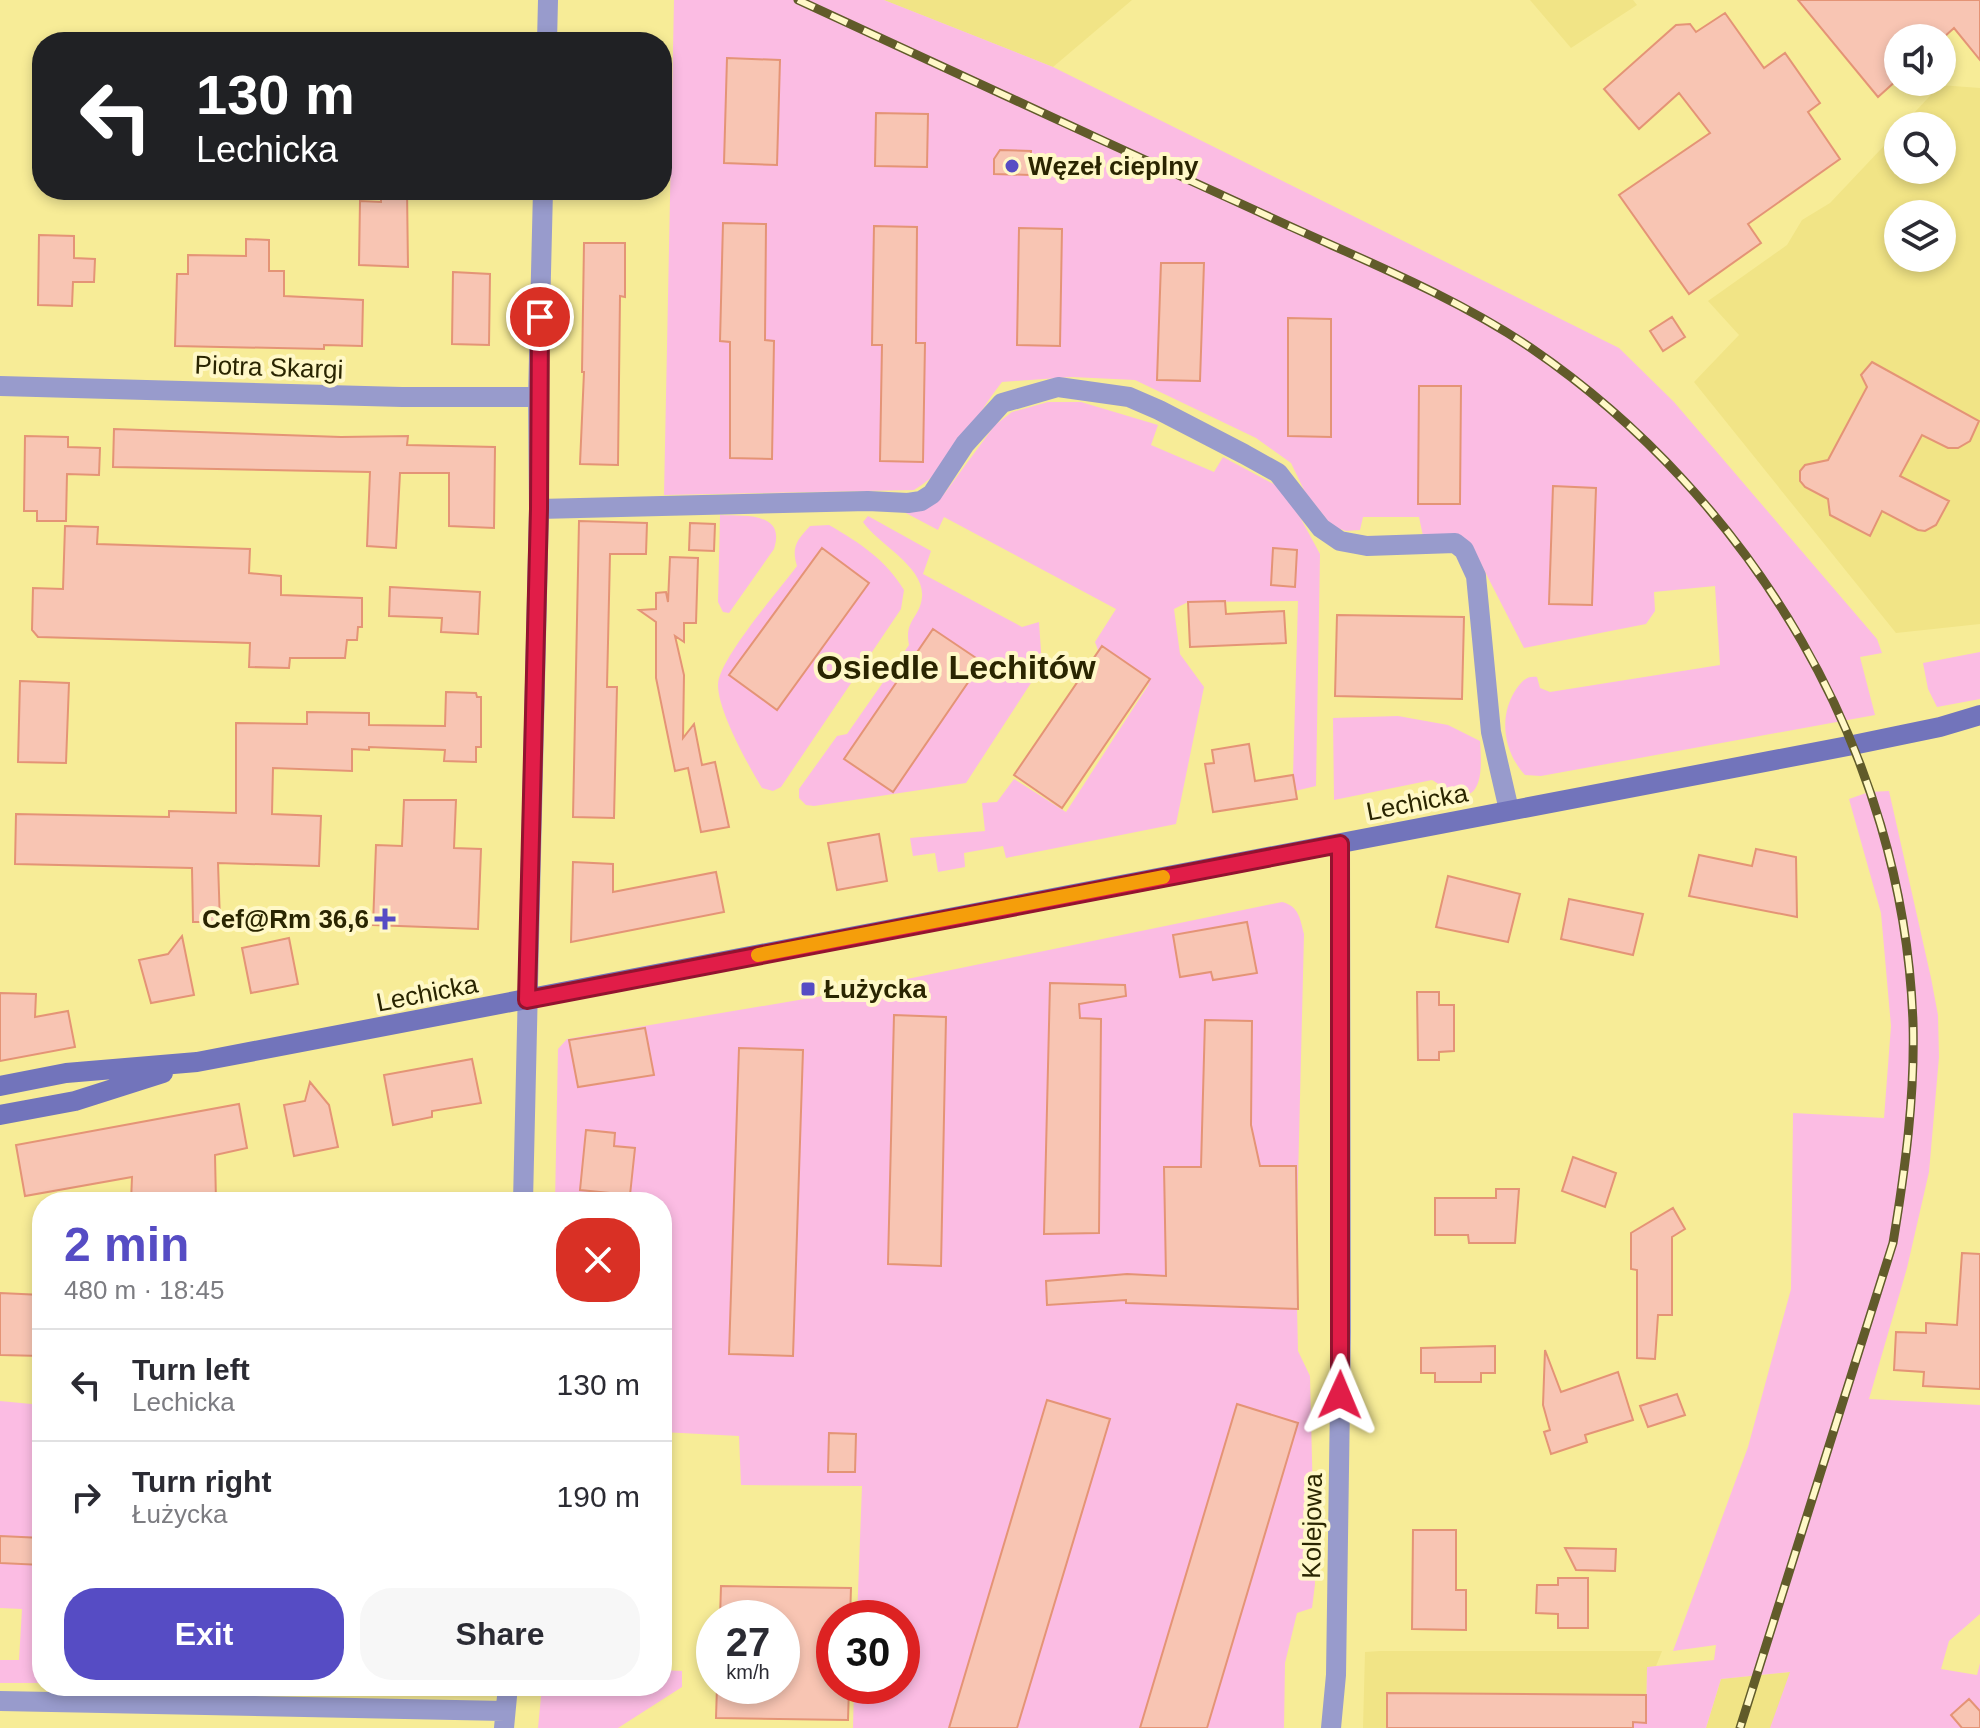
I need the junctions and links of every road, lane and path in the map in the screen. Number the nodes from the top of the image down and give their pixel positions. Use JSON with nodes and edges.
{"nodes":[{"id":1,"x":548,"y":0,"type":"edge"},
{"id":2,"x":547,"y":32,"type":"edge"},
{"id":3,"x":543,"y":200,"type":"edge"},
{"id":4,"x":0,"y":386,"type":"edge"},
{"id":5,"x":538,"y":397,"type":"junction"},
{"id":6,"x":539,"y":509,"type":"junction"},
{"id":7,"x":1980,"y":715,"type":"edge"},
{"id":8,"x":1980,"y":723,"type":"edge"},
{"id":9,"x":1940,"y":727,"type":"junction"},
{"id":10,"x":1509,"y":810,"type":"junction"},
{"id":11,"x":1340,"y":844,"type":"junction"},
{"id":12,"x":527,"y":1000,"type":"junction"},
{"id":13,"x":197,"y":1062,"type":"junction"},
{"id":14,"x":0,"y":1086,"type":"edge"},
{"id":15,"x":0,"y":1115,"type":"edge"},
{"id":16,"x":523,"y":1192,"type":"edge"},
{"id":17,"x":507,"y":1696,"type":"edge"},
{"id":18,"x":0,"y":1701,"type":"edge"},
{"id":19,"x":504,"y":1720,"type":"edge"},
{"id":20,"x":1331,"y":1728,"type":"edge"}],
"edges":[{"from":1,"to":2,"type":"street"},
{"from":3,"to":5,"type":"street"},
{"from":4,"to":5,"type":"street","name":"Piotra Skargi"},
{"from":5,"to":6,"type":"street"},
{"from":6,"to":10,"type":"street"},
{"from":6,"to":12,"type":"street"},
{"from":7,"to":9,"type":"street","name":"Lechicka"},
{"from":8,"to":9,"type":"street","name":"Lechicka"},
{"from":9,"to":10,"type":"street","name":"Lechicka"},
{"from":10,"to":11,"type":"street","name":"Lechicka"},
{"from":11,"to":12,"type":"street","name":"Lechicka"},
{"from":11,"to":20,"type":"street","name":"Kolejowa"},
{"from":12,"to":13,"type":"street","name":"Lechicka"},
{"from":12,"to":16,"type":"street"},
{"from":13,"to":14,"type":"street","name":"Lechicka"},
{"from":13,"to":15,"type":"street","name":"Lechicka"},
{"from":17,"to":19,"type":"street"},
{"from":18,"to":19,"type":"street"}]}
